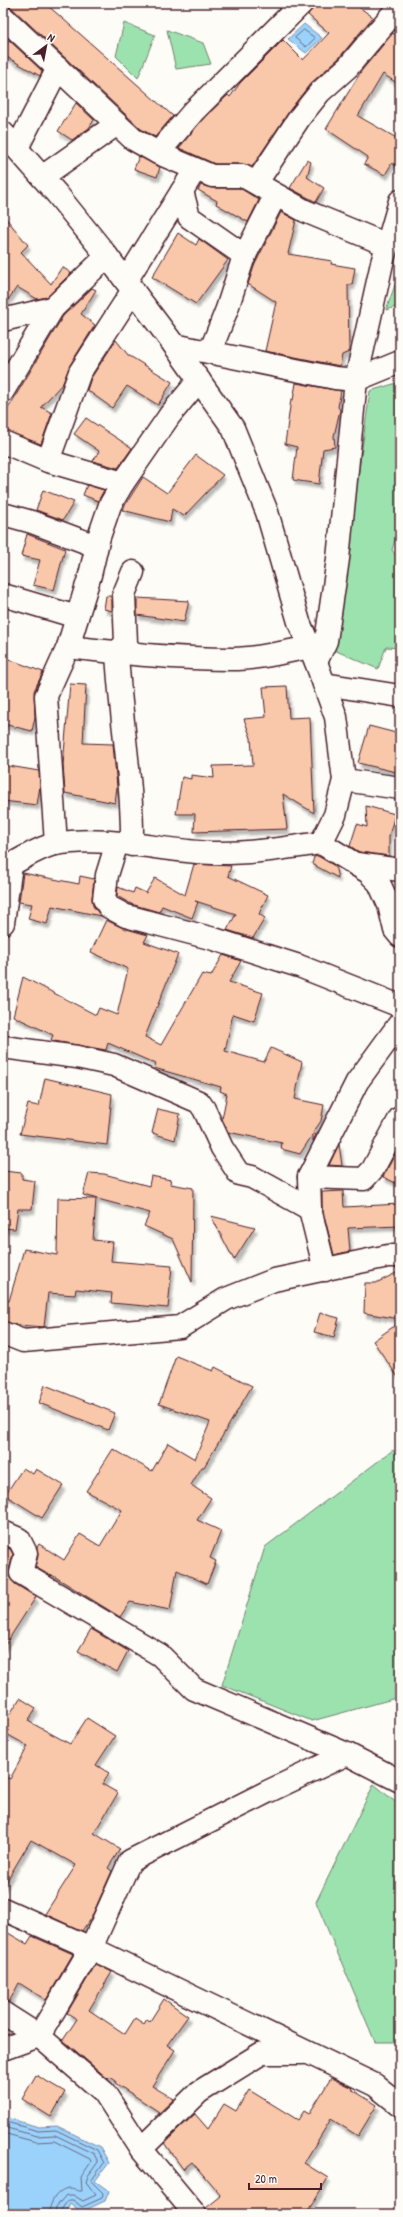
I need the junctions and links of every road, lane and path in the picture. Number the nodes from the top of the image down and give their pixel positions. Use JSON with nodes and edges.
{"nodes":[{"id":1,"x":302,"y":3,"type":"edge"},
{"id":2,"x":400,"y":5,"type":"edge"},
{"id":3,"x":3,"y":17,"type":"edge"},
{"id":4,"x":58,"y":68,"type":"junction"},
{"id":5,"x":117,"y":124,"type":"junction"},
{"id":6,"x":10,"y":140,"type":"edge"},
{"id":7,"x":158,"y":153,"type":"junction"},
{"id":8,"x":195,"y":170,"type":"junction"},
{"id":9,"x":42,"y":177,"type":"junction"},
{"id":10,"x":257,"y":182,"type":"junction"},
{"id":11,"x":182,"y":191,"type":"junction"},
{"id":12,"x":275,"y":196,"type":"junction"},
{"id":13,"x":400,"y":201,"type":"edge"},
{"id":14,"x":387,"y":245,"type":"junction"},
{"id":15,"x":107,"y":256,"type":"junction"},
{"id":16,"x":246,"y":256,"type":"junction"},
{"id":17,"x":129,"y":286,"type":"junction"},
{"id":18,"x":53,"y":308,"type":"junction"},
{"id":19,"x":3,"y":320,"type":"edge"},
{"id":20,"x":174,"y":345,"type":"junction"},
{"id":21,"x":210,"y":352,"type":"junction"},
{"id":22,"x":400,"y":362,"type":"edge"},
{"id":23,"x":199,"y":380,"type":"junction"},
{"id":24,"x":356,"y":380,"type":"junction"},
{"id":25,"x":3,"y":391,"type":"edge"},
{"id":26,"x":3,"y":442,"type":"edge"},
{"id":27,"x":48,"y":461,"type":"junction"},
{"id":28,"x":123,"y":483,"type":"junction"},
{"id":29,"x":3,"y":514,"type":"edge"},
{"id":30,"x":96,"y":546,"type":"junction"},
{"id":31,"x":132,"y":572,"type":"dead end"},
{"id":32,"x":3,"y":595,"type":"edge"},
{"id":33,"x":77,"y":617,"type":"junction"},
{"id":34,"x":68,"y":647,"type":"junction"},
{"id":35,"x":117,"y":652,"type":"junction"},
{"id":36,"x":313,"y":654,"type":"junction"},
{"id":37,"x":324,"y":684,"type":"junction"},
{"id":38,"x":400,"y":696,"type":"edge"},
{"id":39,"x":344,"y":780,"type":"junction"},
{"id":40,"x":400,"y":788,"type":"edge"},
{"id":41,"x":321,"y":843,"type":"junction"},
{"id":42,"x":56,"y":844,"type":"junction"},
{"id":43,"x":124,"y":844,"type":"junction"},
{"id":44,"x":356,"y":863,"type":"junction"},
{"id":45,"x":7,"y":867,"type":"edge"},
{"id":46,"x":400,"y":870,"type":"edge"},
{"id":47,"x":3,"y":923,"type":"edge"},
{"id":48,"x":400,"y":936,"type":"edge"},
{"id":49,"x":400,"y":1006,"type":"edge"},
{"id":50,"x":400,"y":1023,"type":"edge"},
{"id":51,"x":3,"y":1047,"type":"edge"},
{"id":52,"x":400,"y":1118,"type":"edge"},
{"id":53,"x":309,"y":1177,"type":"junction"},
{"id":54,"x":310,"y":1209,"type":"junction"},
{"id":55,"x":400,"y":1256,"type":"edge"},
{"id":56,"x":325,"y":1270,"type":"junction"},
{"id":57,"x":3,"y":1333,"type":"edge"},
{"id":58,"x":3,"y":1532,"type":"edge"},
{"id":59,"x":347,"y":1754,"type":"junction"},
{"id":60,"x":400,"y":1781,"type":"edge"},
{"id":61,"x":3,"y":1909,"type":"edge"},
{"id":62,"x":91,"y":1948,"type":"junction"},
{"id":63,"x":3,"y":2013,"type":"edge"},
{"id":64,"x":39,"y":2036,"type":"junction"},
{"id":65,"x":3,"y":2049,"type":"edge"},
{"id":66,"x":308,"y":2053,"type":"junction"},
{"id":67,"x":400,"y":2105,"type":"edge"},
{"id":68,"x":141,"y":2149,"type":"junction"},
{"id":69,"x":195,"y":2214,"type":"edge"}],
"edges":[{"from":1,"to":7,"type":"street"},
{"from":2,"to":10,"type":"street"},
{"from":3,"to":4,"type":"street"},
{"from":4,"to":5,"type":"street"},
{"from":4,"to":6,"type":"street"},
{"from":5,"to":7,"type":"street"},
{"from":5,"to":9,"type":"street"},
{"from":6,"to":9,"type":"street"},
{"from":7,"to":8,"type":"street"},
{"from":8,"to":10,"type":"street"},
{"from":8,"to":11,"type":"street"},
{"from":9,"to":15,"type":"street"},
{"from":10,"to":12,"type":"street"},
{"from":11,"to":16,"type":"street"},
{"from":11,"to":17,"type":"street"},
{"from":12,"to":14,"type":"street"},
{"from":12,"to":16,"type":"street"},
{"from":13,"to":14,"type":"street"},
{"from":14,"to":24,"type":"street"},
{"from":15,"to":17,"type":"street"},
{"from":15,"to":18,"type":"street"},
{"from":16,"to":21,"type":"street"},
{"from":17,"to":20,"type":"street"},
{"from":17,"to":27,"type":"street"},
{"from":18,"to":19,"type":"street"},
{"from":18,"to":25,"type":"street"},
{"from":20,"to":21,"type":"street"},
{"from":20,"to":23,"type":"street"},
{"from":21,"to":24,"type":"street"},
{"from":22,"to":24,"type":"street"},
{"from":23,"to":28,"type":"street"},
{"from":23,"to":36,"type":"street"},
{"from":24,"to":36,"type":"street"},
{"from":26,"to":27,"type":"street"},
{"from":27,"to":28,"type":"street"},
{"from":28,"to":30,"type":"street"},
{"from":29,"to":30,"type":"street"},
{"from":30,"to":33,"type":"street"},
{"from":31,"to":35,"type":"street"},
{"from":32,"to":33,"type":"street"},
{"from":33,"to":34,"type":"street"},
{"from":34,"to":35,"type":"street"},
{"from":34,"to":42,"type":"street"},
{"from":35,"to":36,"type":"street"},
{"from":35,"to":43,"type":"street"},
{"from":36,"to":37,"type":"street"},
{"from":37,"to":38,"type":"street"},
{"from":37,"to":39,"type":"street"},
{"from":39,"to":40,"type":"street"},
{"from":39,"to":41,"type":"street"},
{"from":41,"to":43,"type":"street"},
{"from":41,"to":44,"type":"street"},
{"from":42,"to":43,"type":"street"},
{"from":42,"to":45,"type":"street"},
{"from":43,"to":49,"type":"street"},
{"from":44,"to":46,"type":"street"},
{"from":44,"to":48,"type":"street"},
{"from":45,"to":47,"type":"street"},
{"from":50,"to":53,"type":"street"},
{"from":51,"to":54,"type":"street"},
{"from":52,"to":53,"type":"street"},
{"from":53,"to":54,"type":"street"},
{"from":54,"to":56,"type":"street"},
{"from":55,"to":56,"type":"street"},
{"from":56,"to":57,"type":"street"},
{"from":58,"to":59,"type":"street"},
{"from":59,"to":60,"type":"street"},
{"from":59,"to":62,"type":"street"},
{"from":61,"to":62,"type":"street"},
{"from":62,"to":64,"type":"street"},
{"from":62,"to":66,"type":"street"},
{"from":63,"to":64,"type":"street"},
{"from":64,"to":65,"type":"street"},
{"from":64,"to":68,"type":"street"},
{"from":66,"to":67,"type":"street"},
{"from":66,"to":68,"type":"street"},
{"from":68,"to":69,"type":"street"}]}
